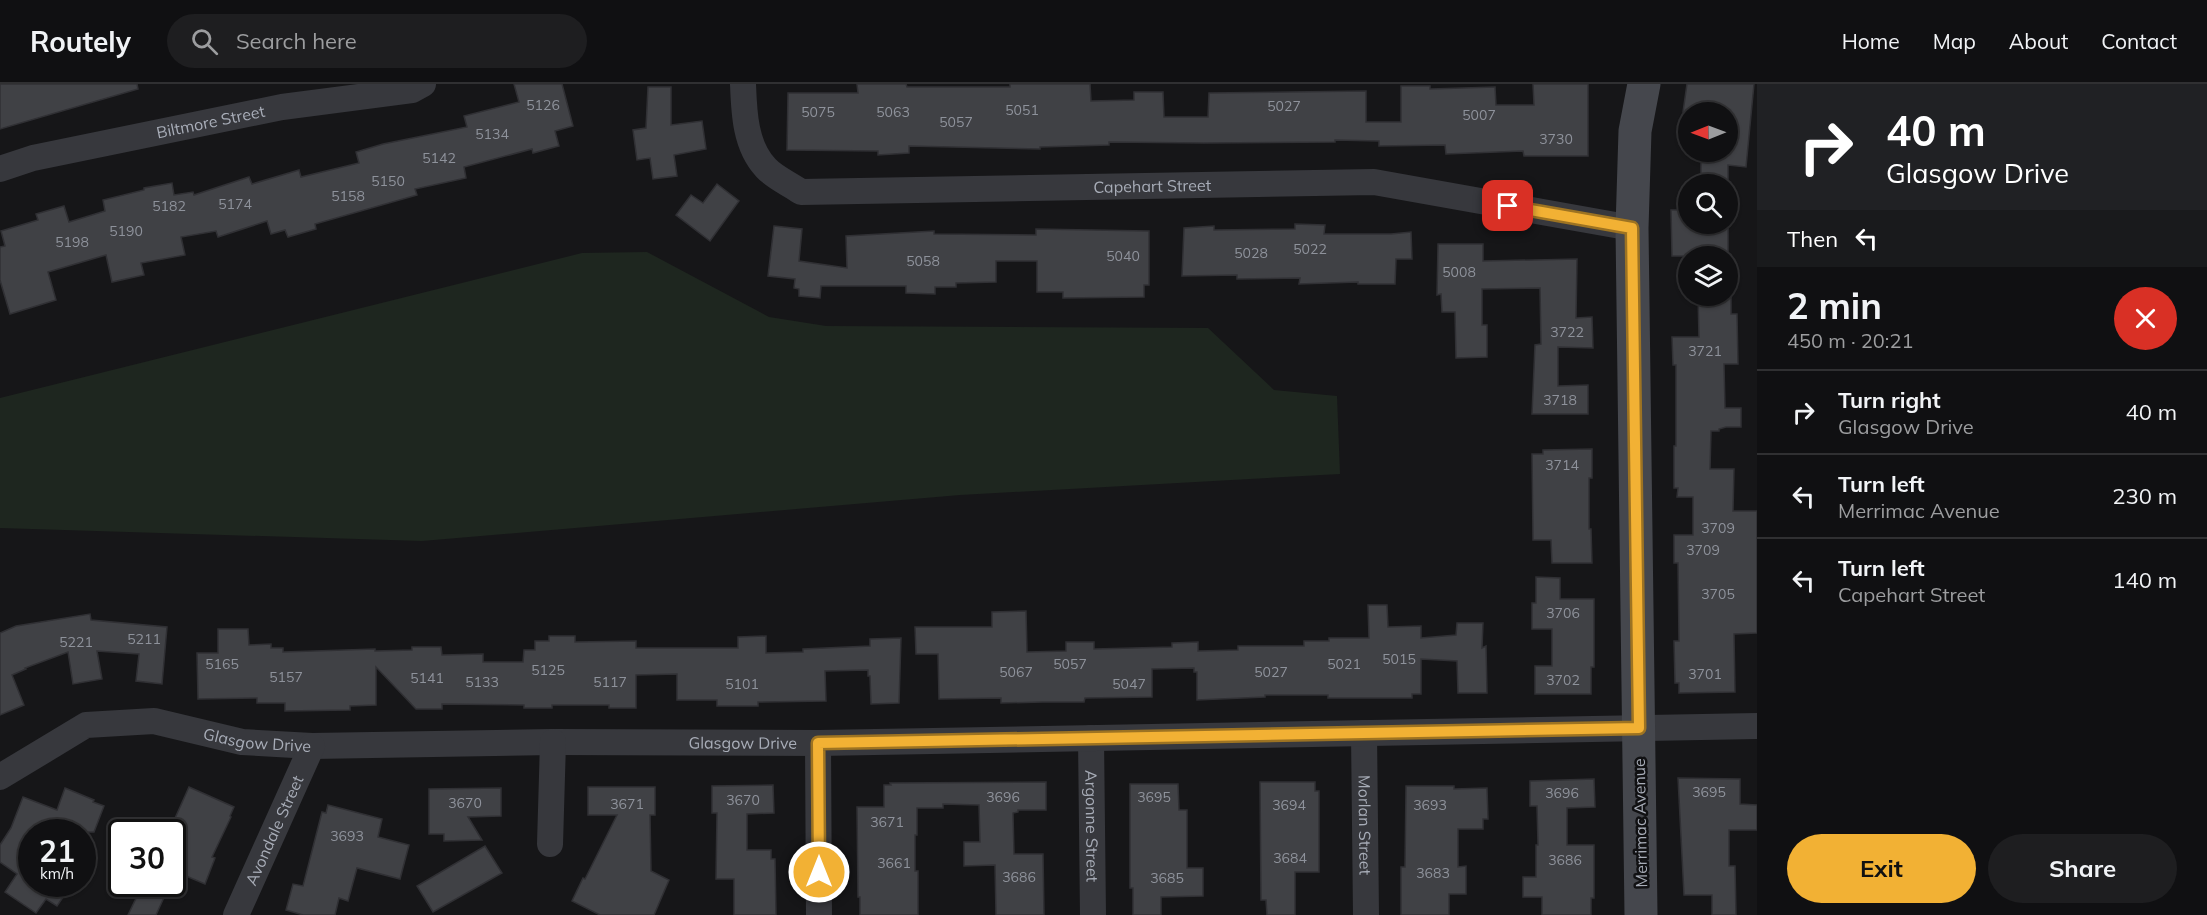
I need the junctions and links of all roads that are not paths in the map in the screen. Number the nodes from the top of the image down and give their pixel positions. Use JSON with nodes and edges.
{"nodes":[{"id":1,"x":423,"y":84,"type":"edge"},
{"id":2,"x":743,"y":84,"type":"edge"},
{"id":3,"x":1644,"y":84,"type":"edge"},
{"id":4,"x":0,"y":169,"type":"edge"},
{"id":5,"x":1632,"y":228,"type":"junction"},
{"id":6,"x":1757,"y":726,"type":"edge"},
{"id":7,"x":1639,"y":728,"type":"junction"},
{"id":8,"x":1364,"y":733,"type":"junction"},
{"id":9,"x":1091,"y":738,"type":"junction"},
{"id":10,"x":553,"y":742,"type":"junction"},
{"id":11,"x":818,"y":743,"type":"junction"},
{"id":12,"x":312,"y":746,"type":"junction"},
{"id":13,"x":0,"y":777,"type":"edge"},
{"id":14,"x":550,"y":844,"type":"dead end"},
{"id":15,"x":236,"y":915,"type":"edge"},
{"id":16,"x":819,"y":915,"type":"edge"},
{"id":17,"x":1093,"y":915,"type":"edge"},
{"id":18,"x":1366,"y":915,"type":"edge"},
{"id":19,"x":1641,"y":915,"type":"edge"}],
"edges":[{"from":1,"to":4,"type":"street","name":"Biltmore Street"},
{"from":2,"to":5,"type":"street","name":"Capehart Street"},
{"from":3,"to":5,"type":"street","name":"Merrimac Avenue"},
{"from":5,"to":7,"type":"street","name":"Merrimac Avenue"},
{"from":6,"to":7,"type":"street","name":"Glasgow Drive"},
{"from":7,"to":8,"type":"street","name":"Glasgow Drive"},
{"from":7,"to":19,"type":"street","name":"Merrimac Avenue"},
{"from":8,"to":9,"type":"street","name":"Glasgow Drive"},
{"from":8,"to":18,"type":"street","name":"Morlan Street"},
{"from":9,"to":11,"type":"street","name":"Glasgow Drive"},
{"from":9,"to":17,"type":"street","name":"Argonne Street"},
{"from":10,"to":11,"type":"street","name":"Glasgow Drive"},
{"from":10,"to":12,"type":"street","name":"Glasgow Drive"},
{"from":10,"to":14,"type":"street"},
{"from":11,"to":16,"type":"street"},
{"from":12,"to":13,"type":"street","name":"Glasgow Drive"},
{"from":12,"to":15,"type":"street","name":"Avondale Street"}]}
